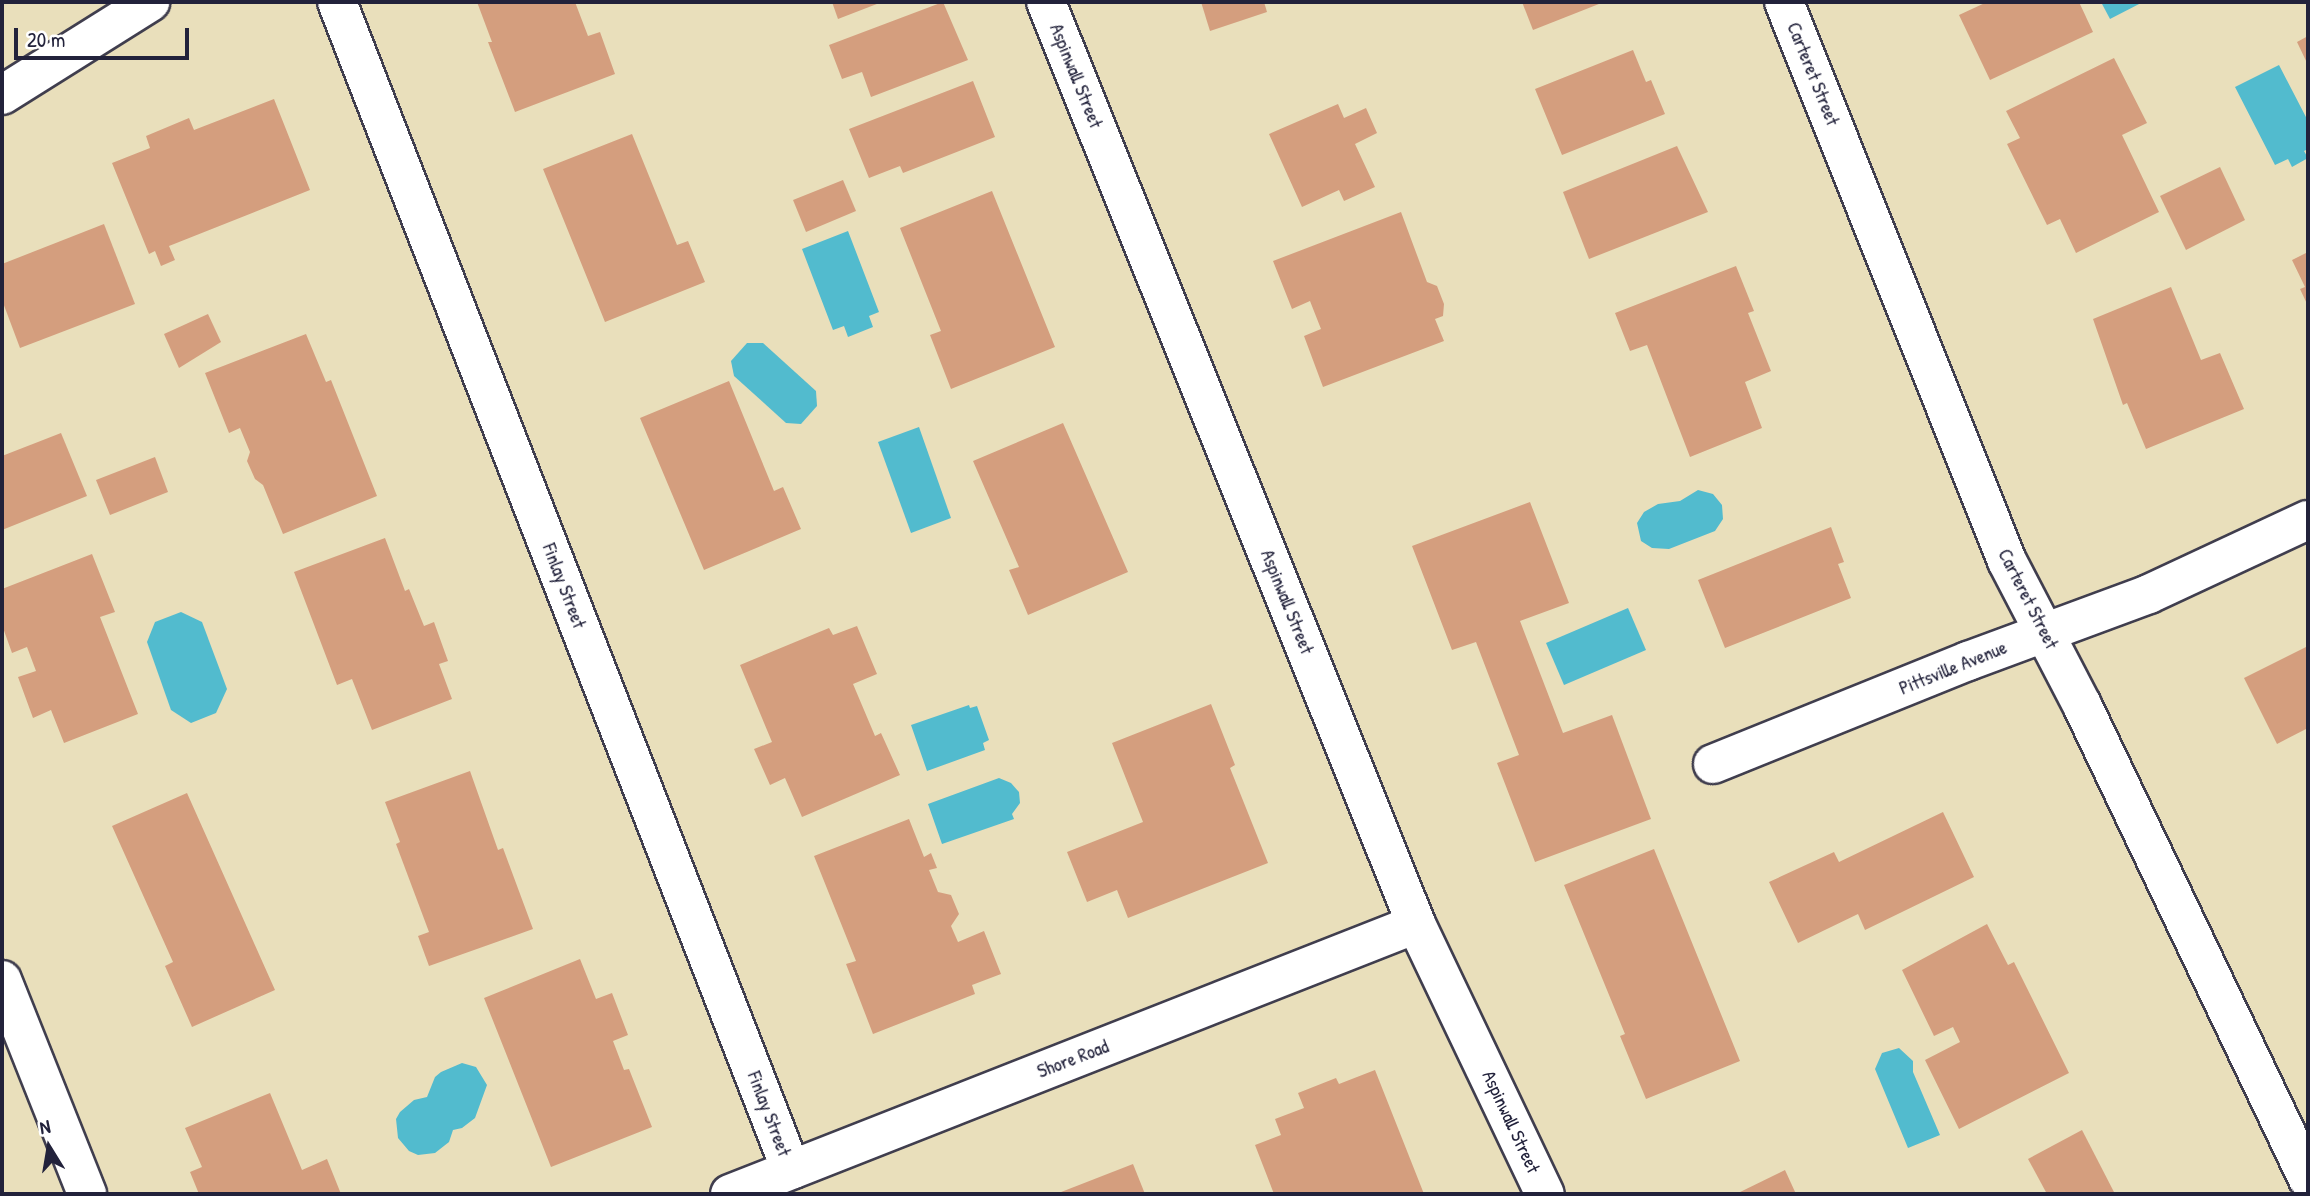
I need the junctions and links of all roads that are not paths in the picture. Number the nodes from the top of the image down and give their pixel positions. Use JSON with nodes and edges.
{"nodes":[{"id":1,"x":150,"y":2,"type":"edge"},
{"id":2,"x":337,"y":2,"type":"edge"},
{"id":3,"x":1046,"y":2,"type":"edge"},
{"id":4,"x":1784,"y":2,"type":"edge"},
{"id":5,"x":2,"y":95,"type":"edge"},
{"id":6,"x":2308,"y":520,"type":"edge"},
{"id":7,"x":2044,"y":633,"type":"junction"},
{"id":8,"x":1713,"y":764,"type":"dead end"},
{"id":9,"x":1416,"y":924,"type":"junction"},
{"id":10,"x":2,"y":980,"type":"edge"},
{"id":11,"x":791,"y":1170,"type":"junction"},
{"id":12,"x":2308,"y":1179,"type":"edge"},
{"id":13,"x":87,"y":1194,"type":"edge"},
{"id":14,"x":730,"y":1194,"type":"edge"},
{"id":15,"x":1545,"y":1194,"type":"edge"}],
"edges":[{"from":1,"to":5,"type":"street"},
{"from":2,"to":11,"type":"street","name":"Finlay Street"},
{"from":3,"to":9,"type":"street","name":"Aspinwall Street"},
{"from":4,"to":7,"type":"street","name":"Carteret Street"},
{"from":6,"to":7,"type":"street","name":"Pittsville Avenue"},
{"from":7,"to":8,"type":"street","name":"Pittsville Avenue"},
{"from":7,"to":12,"type":"street","name":"Carteret Street"},
{"from":9,"to":11,"type":"street","name":"Shore Road"},
{"from":9,"to":15,"type":"street","name":"Aspinwall Street"},
{"from":10,"to":13,"type":"street"},
{"from":11,"to":14,"type":"street","name":"Shore Road"}]}
